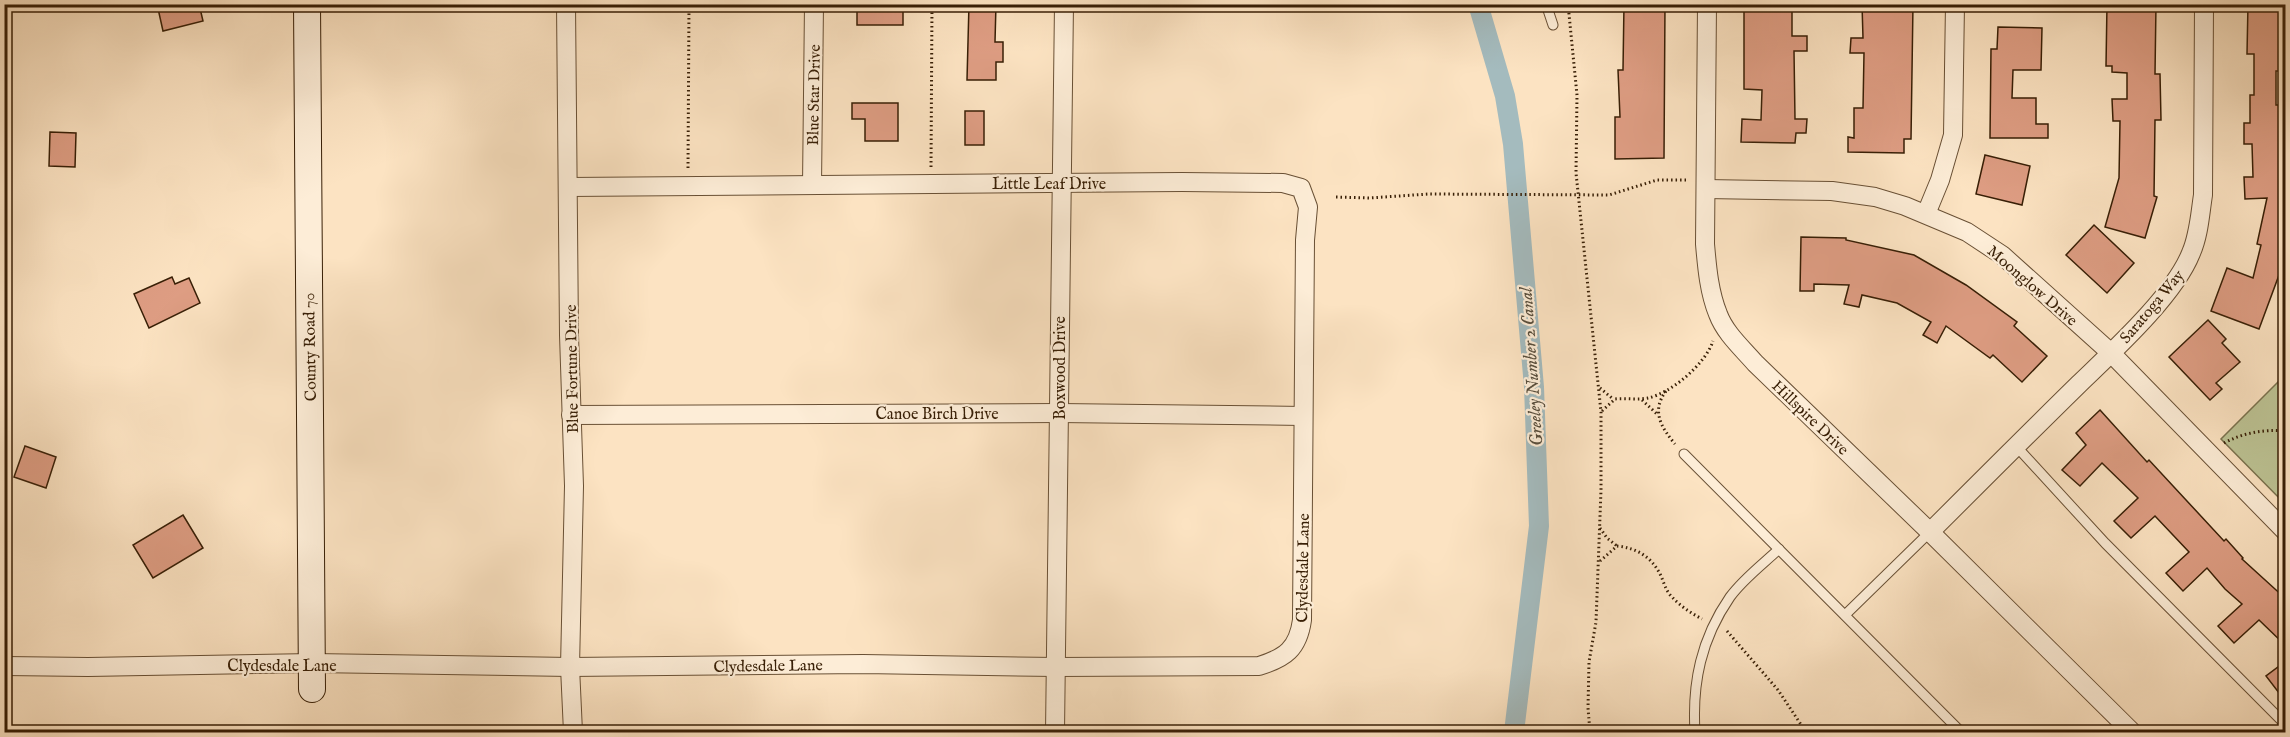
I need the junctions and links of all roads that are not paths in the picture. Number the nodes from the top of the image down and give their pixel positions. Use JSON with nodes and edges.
{"nodes":[{"id":1,"x":308,"y":4,"type":"edge"},
{"id":2,"x":566,"y":4,"type":"edge"},
{"id":3,"x":814,"y":4,"type":"edge"},
{"id":4,"x":1064,"y":4,"type":"edge"},
{"id":5,"x":1546,"y":4,"type":"edge"},
{"id":6,"x":1707,"y":4,"type":"edge"},
{"id":7,"x":1955,"y":4,"type":"edge"},
{"id":8,"x":2204,"y":4,"type":"edge"},
{"id":9,"x":1553,"y":25,"type":"dead end"},
{"id":10,"x":1061,"y":183,"type":"junction"},
{"id":11,"x":812,"y":185,"type":"junction"},
{"id":12,"x":568,"y":187,"type":"junction"},
{"id":13,"x":1706,"y":189,"type":"junction"},
{"id":14,"x":1926,"y":214,"type":"junction"},
{"id":15,"x":2111,"y":353,"type":"junction"},
{"id":16,"x":1059,"y":413,"type":"junction"},
{"id":17,"x":571,"y":415,"type":"junction"},
{"id":18,"x":1303,"y":416,"type":"junction"},
{"id":19,"x":2016,"y":446,"type":"junction"},
{"id":20,"x":1684,"y":454,"type":"road end"},
{"id":21,"x":1930,"y":532,"type":"junction"},
{"id":22,"x":2286,"y":532,"type":"edge"},
{"id":23,"x":1779,"y":549,"type":"junction"},
{"id":24,"x":1845,"y":615,"type":"junction"},
{"id":25,"x":313,"y":663,"type":"junction"},
{"id":26,"x":4,"y":666,"type":"edge"},
{"id":27,"x":570,"y":667,"type":"junction"},
{"id":28,"x":1056,"y":667,"type":"junction"},
{"id":29,"x":312,"y":689,"type":"dead end"},
{"id":30,"x":2286,"y":725,"type":"edge"},
{"id":31,"x":573,"y":732,"type":"edge"},
{"id":32,"x":1055,"y":732,"type":"edge"},
{"id":33,"x":1695,"y":732,"type":"edge"},
{"id":34,"x":1960,"y":732,"type":"edge"},
{"id":35,"x":2132,"y":732,"type":"edge"}],
"edges":[{"from":1,"to":25,"type":"street","name":"County Road 70"},
{"from":2,"to":12,"type":"street","name":"Blue Fortune Drive"},
{"from":3,"to":11,"type":"street","name":"Blue Star Drive"},
{"from":4,"to":10,"type":"street","name":"Boxwood Drive"},
{"from":5,"to":9,"type":"lane"},
{"from":6,"to":13,"type":"street","name":"Hillspire Drive"},
{"from":7,"to":14,"type":"street"},
{"from":8,"to":15,"type":"street","name":"Saratoga Way"},
{"from":10,"to":11,"type":"street","name":"Little Leaf Drive"},
{"from":10,"to":16,"type":"street","name":"Boxwood Drive"},
{"from":10,"to":18,"type":"street","name":"Little Leaf Drive"},
{"from":11,"to":12,"type":"street","name":"Little Leaf Drive"},
{"from":12,"to":17,"type":"street","name":"Blue Fortune Drive"},
{"from":13,"to":14,"type":"street","name":"Moonglow Drive"},
{"from":13,"to":21,"type":"street","name":"Hillspire Drive"},
{"from":14,"to":15,"type":"street","name":"Moonglow Drive"},
{"from":15,"to":19,"type":"street","name":"Saratoga Way"},
{"from":15,"to":22,"type":"street","name":"Moonglow Drive"},
{"from":16,"to":17,"type":"street","name":"Canoe Birch Drive"},
{"from":16,"to":18,"type":"street","name":"Canoe Birch Drive"},
{"from":16,"to":28,"type":"street","name":"Boxwood Drive"},
{"from":17,"to":27,"type":"street","name":"Blue Fortune Drive"},
{"from":18,"to":28,"type":"street","name":"Clydesdale Lane"},
{"from":19,"to":21,"type":"street","name":"Saratoga Way"},
{"from":19,"to":30,"type":"lane"},
{"from":20,"to":23,"type":"lane"},
{"from":21,"to":24,"type":"lane"},
{"from":21,"to":35,"type":"street","name":"Hillspire Drive"},
{"from":23,"to":24,"type":"lane"},
{"from":23,"to":33,"type":"lane"},
{"from":24,"to":34,"type":"lane"},
{"from":25,"to":26,"type":"street","name":"Clydesdale Lane"},
{"from":25,"to":27,"type":"street","name":"Clydesdale Lane"},
{"from":25,"to":29,"type":"street","name":"County Road 70"},
{"from":27,"to":28,"type":"street","name":"Clydesdale Lane"},
{"from":27,"to":31,"type":"street","name":"Blue Fortune Drive"},
{"from":28,"to":32,"type":"street","name":"Boxwood Drive"}]}
